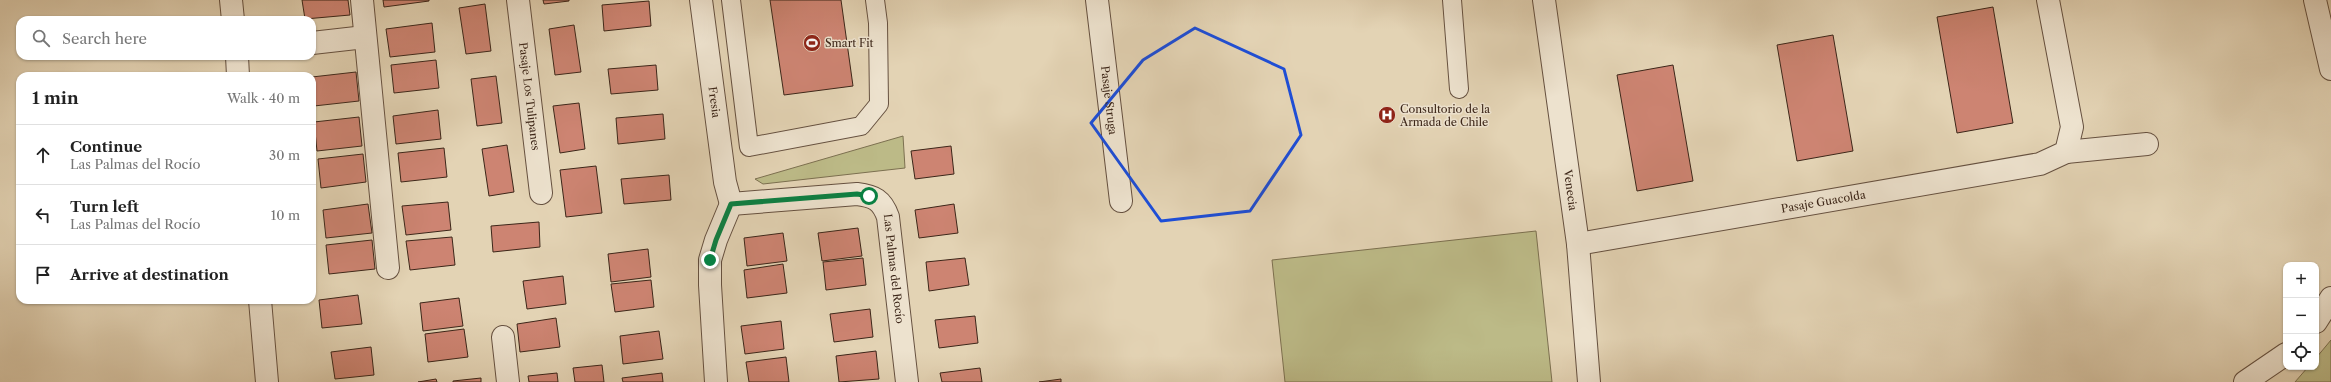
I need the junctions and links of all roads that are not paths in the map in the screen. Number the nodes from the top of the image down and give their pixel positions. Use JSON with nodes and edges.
{"nodes":[{"id":1,"x":231,"y":0,"type":"edge"},
{"id":2,"x":362,"y":0,"type":"edge"},
{"id":3,"x":518,"y":0,"type":"edge"},
{"id":4,"x":701,"y":0,"type":"edge"},
{"id":5,"x":731,"y":0,"type":"edge"},
{"id":6,"x":875,"y":0,"type":"edge"},
{"id":7,"x":1097,"y":0,"type":"edge"},
{"id":8,"x":1452,"y":0,"type":"edge"},
{"id":9,"x":1544,"y":0,"type":"edge"},
{"id":10,"x":2048,"y":0,"type":"edge"},
{"id":11,"x":2315,"y":0,"type":"edge"},
{"id":12,"x":233,"y":16,"type":"edge"},
{"id":13,"x":365,"y":37,"type":"junction"},
{"id":14,"x":316,"y":43,"type":"edge"},
{"id":15,"x":237,"y":60,"type":"edge"},
{"id":16,"x":2331,"y":69,"type":"edge"},
{"id":17,"x":238,"y":72,"type":"edge"},
{"id":18,"x":1459,"y":89,"type":"dead end"},
{"id":19,"x":2147,"y":144,"type":"dead end"},
{"id":20,"x":2066,"y":152,"type":"junction"},
{"id":21,"x":541,"y":193,"type":"dead end"},
{"id":22,"x":1121,"y":200,"type":"dead end"},
{"id":23,"x":731,"y":204,"type":"junction"},
{"id":24,"x":1578,"y":244,"type":"junction"},
{"id":25,"x":388,"y":268,"type":"dead end"},
{"id":26,"x":2331,"y":298,"type":"edge"},
{"id":27,"x":260,"y":304,"type":"edge"},
{"id":28,"x":2319,"y":317,"type":"edge"},
{"id":29,"x":503,"y":337,"type":"dead end"},
{"id":30,"x":2283,"y":356,"type":"edge"},
{"id":31,"x":267,"y":382,"type":"edge"},
{"id":32,"x":508,"y":382,"type":"edge"},
{"id":33,"x":716,"y":382,"type":"edge"},
{"id":34,"x":907,"y":382,"type":"edge"},
{"id":35,"x":1589,"y":382,"type":"edge"},
{"id":36,"x":2245,"y":382,"type":"edge"}],
"edges":[{"from":1,"to":12,"type":"street"},
{"from":2,"to":13,"type":"street"},
{"from":3,"to":21,"type":"street","name":"Pasaje Los Tulipanes"},
{"from":4,"to":23,"type":"street","name":"Fresia"},
{"from":5,"to":6,"type":"lane"},
{"from":7,"to":22,"type":"street","name":"Pasaje Struga"},
{"from":8,"to":18,"type":"lane"},
{"from":9,"to":24,"type":"street","name":"Venecia"},
{"from":10,"to":20,"type":"street"},
{"from":11,"to":16,"type":"street"},
{"from":13,"to":14,"type":"street"},
{"from":13,"to":25,"type":"street"},
{"from":15,"to":17,"type":"street"},
{"from":19,"to":20,"type":"street","name":"Pasaje Guacolda"},
{"from":20,"to":24,"type":"street","name":"Pasaje Guacolda"},
{"from":23,"to":33,"type":"street"},
{"from":23,"to":34,"type":"street","name":"Las Palmas del Rocío"},
{"from":24,"to":35,"type":"street","name":"Venecia"},
{"from":26,"to":28,"type":"street"},
{"from":27,"to":31,"type":"street"},
{"from":29,"to":32,"type":"street"},
{"from":30,"to":36,"type":"street"}]}
